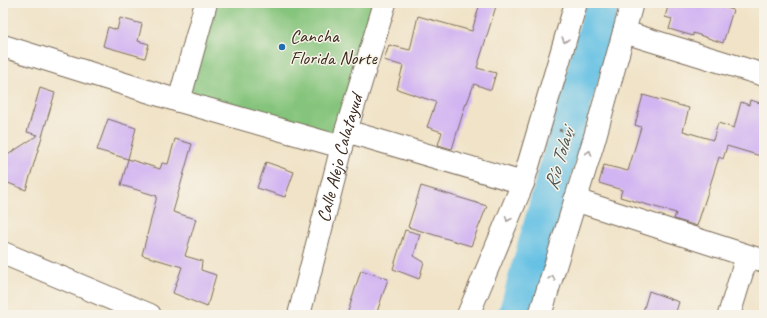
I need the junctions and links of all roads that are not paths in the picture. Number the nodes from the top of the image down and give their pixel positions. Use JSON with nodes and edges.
{"nodes":[{"id":1,"x":206,"y":3,"type":"edge"},
{"id":2,"x":385,"y":3,"type":"edge"},
{"id":3,"x":576,"y":3,"type":"edge"},
{"id":4,"x":632,"y":3,"type":"edge"},
{"id":5,"x":624,"y":32,"type":"junction"},
{"id":6,"x":3,"y":46,"type":"edge"},
{"id":7,"x":764,"y":75,"type":"edge"},
{"id":8,"x":179,"y":101,"type":"junction"},
{"id":9,"x":344,"y":139,"type":"junction"},
{"id":10,"x":523,"y":183,"type":"junction"},
{"id":11,"x":575,"y":200,"type":"junction"},
{"id":12,"x":3,"y":253,"type":"edge"},
{"id":13,"x":755,"y":258,"type":"edge"},
{"id":14,"x":150,"y":315,"type":"edge"},
{"id":15,"x":299,"y":315,"type":"edge"},
{"id":16,"x":468,"y":315,"type":"edge"},
{"id":17,"x":540,"y":315,"type":"edge"},
{"id":18,"x":729,"y":315,"type":"edge"}],
"edges":[{"from":1,"to":8,"type":"street"},
{"from":2,"to":9,"type":"street","name":"Calle Alejo Calatayud"},
{"from":3,"to":10,"type":"street","one_way":true},
{"from":4,"to":5,"type":"street"},
{"from":5,"to":7,"type":"street"},
{"from":11,"to":5,"type":"street","one_way":true},
{"from":6,"to":8,"type":"street"},
{"from":8,"to":9,"type":"street"},
{"from":9,"to":10,"type":"street"},
{"from":9,"to":15,"type":"street","name":"Calle Alejo Calatayud"},
{"from":10,"to":16,"type":"street","one_way":true},
{"from":11,"to":13,"type":"street"},
{"from":17,"to":11,"type":"street","one_way":true},
{"from":12,"to":14,"type":"street"},
{"from":13,"to":18,"type":"street"}]}
